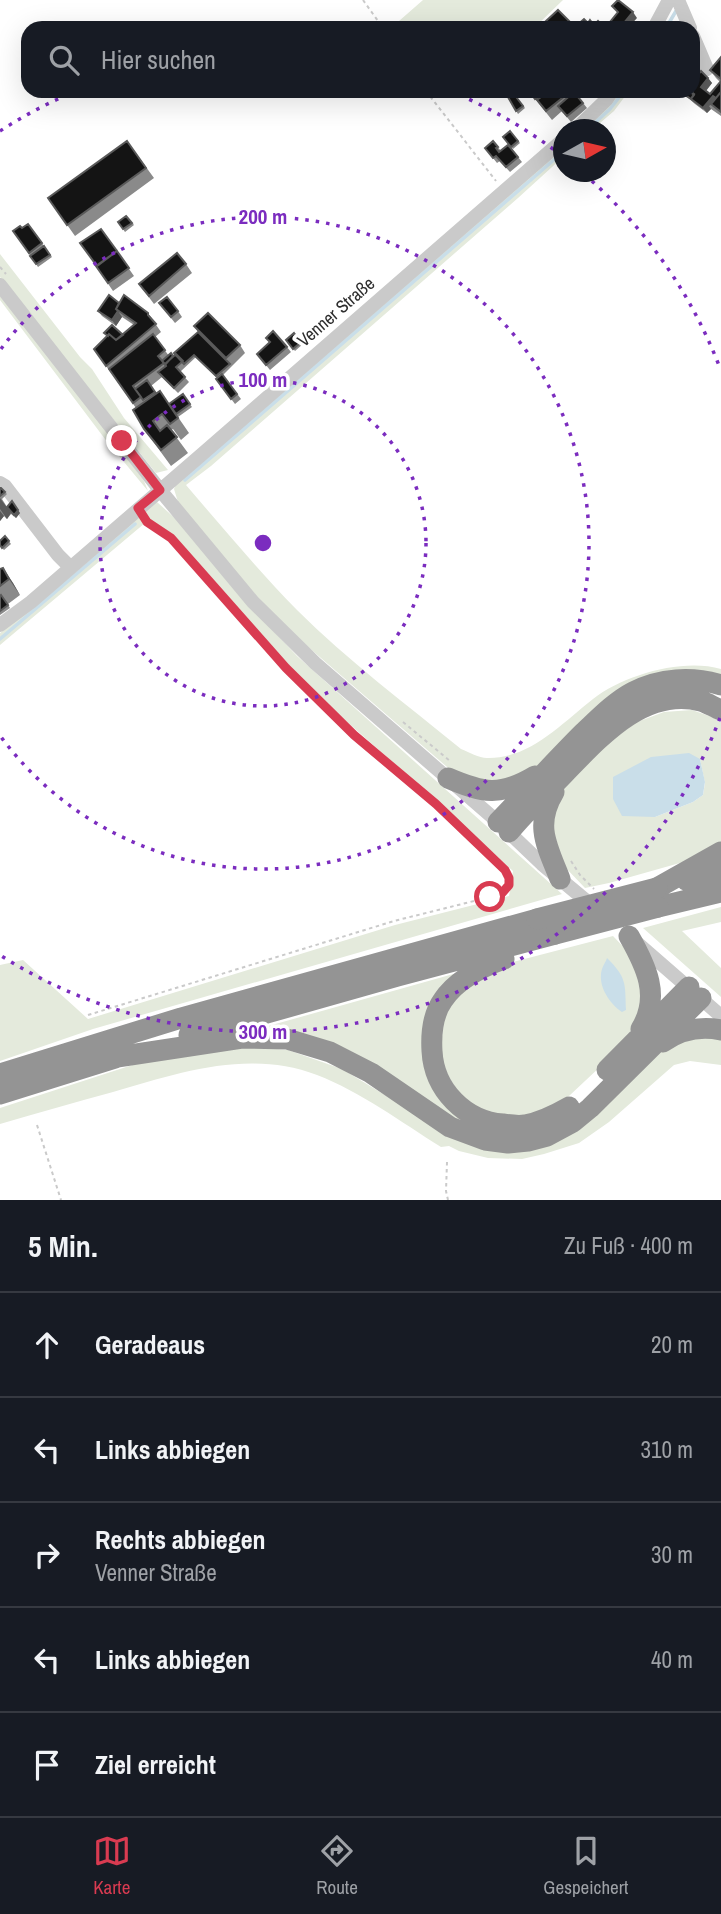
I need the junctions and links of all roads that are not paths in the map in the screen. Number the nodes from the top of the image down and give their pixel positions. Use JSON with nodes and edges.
{"nodes":[{"id":1,"x":668,"y":0,"type":"edge"},
{"id":2,"x":678,"y":0,"type":"edge"},
{"id":3,"x":658,"y":21,"type":"edge"},
{"id":4,"x":687,"y":21,"type":"edge"},
{"id":5,"x":700,"y":52,"type":"edge"},
{"id":6,"x":707,"y":69,"type":"edge"},
{"id":7,"x":606,"y":98,"type":"edge"},
{"id":8,"x":587,"y":119,"type":"edge"},
{"id":9,"x":553,"y":148,"type":"edge"},
{"id":10,"x":0,"y":285,"type":"edge"},
{"id":11,"x":0,"y":483,"type":"edge"},
{"id":12,"x":160,"y":490,"type":"junction"},
{"id":13,"x":70,"y":567,"type":"junction"},
{"id":14,"x":0,"y":625,"type":"edge"},
{"id":15,"x":721,"y":685,"type":"edge"},
{"id":16,"x":721,"y":710,"type":"edge"},
{"id":17,"x":548,"y":768,"type":"junction"},
{"id":18,"x":570,"y":768,"type":"junction"},
{"id":19,"x":450,"y":771,"type":"junction"},
{"id":20,"x":504,"y":827,"type":"junction"},
{"id":21,"x":721,"y":852,"type":"edge"},
{"id":22,"x":721,"y":872,"type":"edge"},
{"id":23,"x":560,"y":879,"type":"junction"},
{"id":24,"x":721,"y":892,"type":"edge"},
{"id":25,"x":658,"y":897,"type":"junction"},
{"id":26,"x":555,"y":934,"type":"junction"},
{"id":27,"x":629,"y":936,"type":"junction"},
{"id":28,"x":695,"y":992,"type":"junction"},
{"id":29,"x":721,"y":1016,"type":"edge"},
{"id":30,"x":721,"y":1030,"type":"edge"},
{"id":31,"x":632,"y":1055,"type":"junction"},
{"id":32,"x":117,"y":1057,"type":"junction"},
{"id":33,"x":0,"y":1074,"type":"edge"},
{"id":34,"x":0,"y":1094,"type":"edge"}],
"edges":[{"from":1,"to":3,"type":"street"},
{"from":2,"to":4,"type":"street"},
{"from":5,"to":6,"type":"street"},
{"from":7,"to":8,"type":"street"},
{"from":9,"to":12,"type":"street","name":"Venner Straße"},
{"from":10,"to":12,"type":"street"},
{"from":11,"to":13,"type":"street"},
{"from":12,"to":13,"type":"street","name":"Venner Straße"},
{"from":12,"to":19,"type":"street"},
{"from":13,"to":14,"type":"street","name":"Venner Straße"},
{"from":15,"to":17,"type":"highway"},
{"from":16,"to":18,"type":"highway"},
{"from":17,"to":19,"type":"highway"},
{"from":17,"to":20,"type":"highway"},
{"from":18,"to":20,"type":"highway"},
{"from":18,"to":23,"type":"highway"},
{"from":19,"to":20,"type":"street"},
{"from":20,"to":23,"type":"street"},
{"from":21,"to":25,"type":"highway"},
{"from":22,"to":25,"type":"highway"},
{"from":23,"to":27,"type":"street"},
{"from":24,"to":25,"type":"highway"},
{"from":25,"to":26,"type":"highway","bridge":true},
{"from":25,"to":33,"type":"highway","bridge":true},
{"from":26,"to":31,"type":"highway"},
{"from":26,"to":32,"type":"highway"},
{"from":27,"to":28,"type":"street"},
{"from":27,"to":31,"type":"highway"},
{"from":28,"to":29,"type":"street"},
{"from":28,"to":31,"type":"highway"},
{"from":30,"to":31,"type":"highway"},
{"from":31,"to":32,"type":"highway"},
{"from":32,"to":34,"type":"highway"}]}
